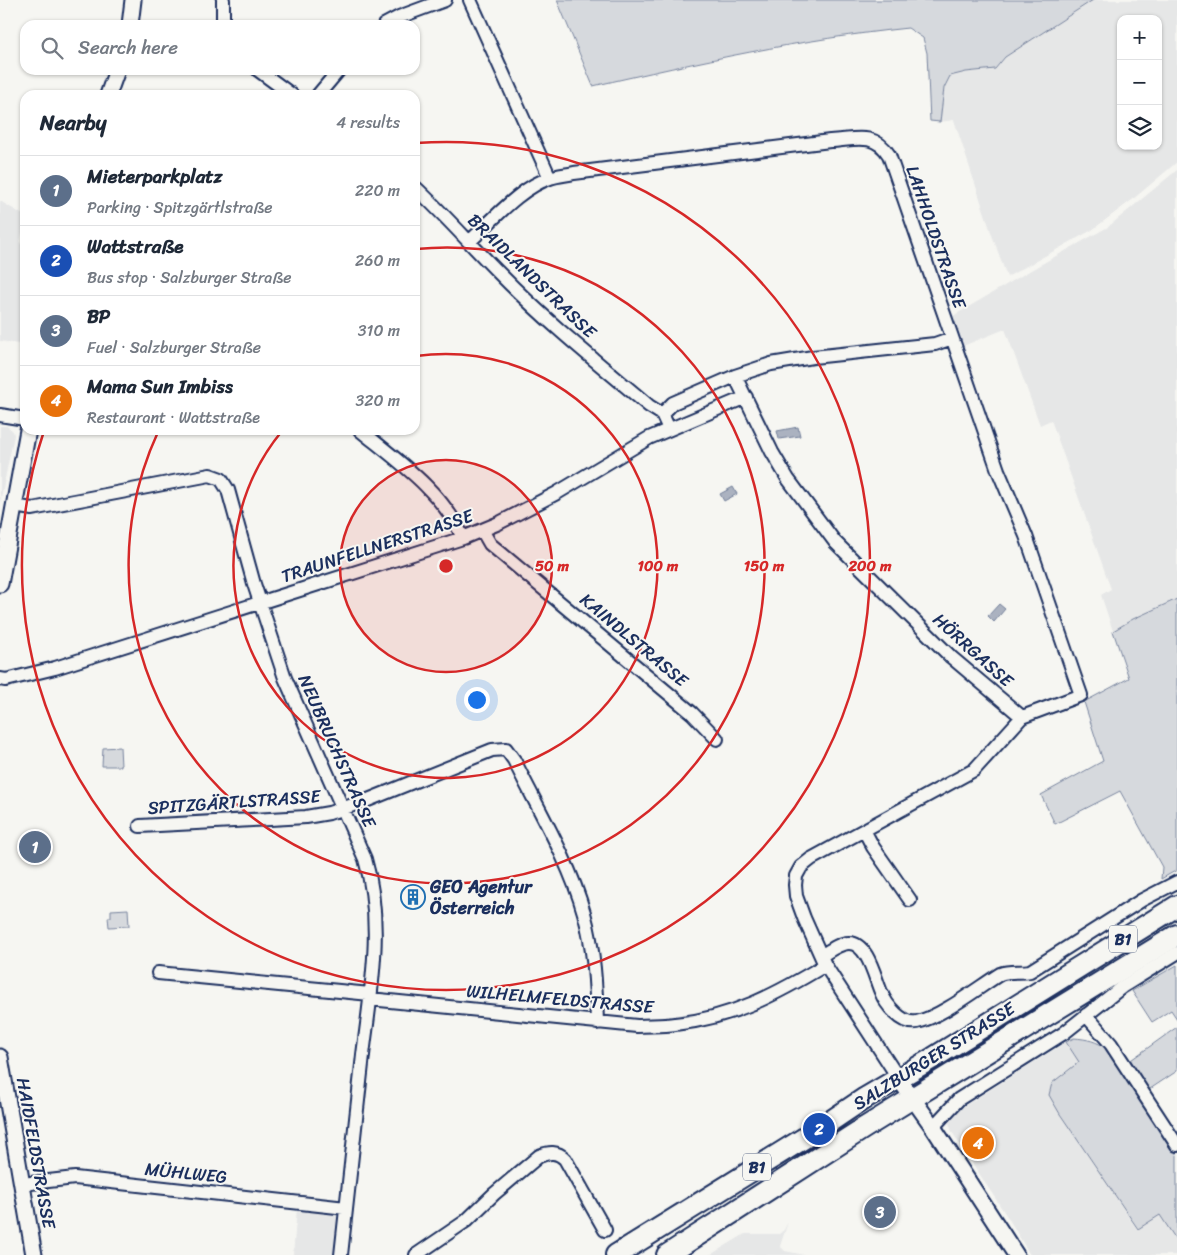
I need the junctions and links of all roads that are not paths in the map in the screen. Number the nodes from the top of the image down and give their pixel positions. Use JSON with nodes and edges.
{"nodes":[{"id":1,"x":133,"y":0,"type":"edge"},
{"id":2,"x":223,"y":0,"type":"edge"},
{"id":3,"x":445,"y":0,"type":"edge"},
{"id":4,"x":470,"y":0,"type":"edge"},
{"id":5,"x":131,"y":20,"type":"edge"},
{"id":6,"x":223,"y":20,"type":"edge"},
{"id":7,"x":395,"y":20,"type":"edge"},
{"id":8,"x":115,"y":75,"type":"edge"},
{"id":9,"x":265,"y":75,"type":"edge"},
{"id":10,"x":335,"y":75,"type":"edge"},
{"id":11,"x":110,"y":90,"type":"edge"},
{"id":12,"x":285,"y":90,"type":"edge"},
{"id":13,"x":322,"y":90,"type":"edge"},
{"id":14,"x":550,"y":178,"type":"junction"},
{"id":15,"x":420,"y":192,"type":"edge"},
{"id":16,"x":470,"y":241,"type":"junction"},
{"id":17,"x":952,"y":338,"type":"junction"},
{"id":18,"x":735,"y":376,"type":"junction"},
{"id":19,"x":746,"y":397,"type":"junction"},
{"id":20,"x":662,"y":414,"type":"junction"},
{"id":21,"x":0,"y":415,"type":"edge"},
{"id":22,"x":20,"y":418,"type":"edge"},
{"id":23,"x":669,"y":429,"type":"junction"},
{"id":24,"x":27,"y":435,"type":"edge"},
{"id":25,"x":366,"y":435,"type":"edge"},
{"id":26,"x":14,"y":506,"type":"junction"},
{"id":27,"x":482,"y":530,"type":"junction"},
{"id":28,"x":463,"y":538,"type":"junction"},
{"id":29,"x":0,"y":584,"type":"edge"},
{"id":30,"x":260,"y":603,"type":"junction"},
{"id":31,"x":0,"y":679,"type":"edge"},
{"id":32,"x":1022,"y":717,"type":"junction"},
{"id":33,"x":717,"y":739,"type":"dead end"},
{"id":34,"x":342,"y":809,"type":"junction"},
{"id":35,"x":140,"y":826,"type":"dead end"},
{"id":36,"x":864,"y":830,"type":"junction"},
{"id":37,"x":1177,"y":882,"type":"edge"},
{"id":38,"x":910,"y":900,"type":"dead end"},
{"id":39,"x":1177,"y":906,"type":"edge"},
{"id":40,"x":1177,"y":935,"type":"edge"},
{"id":41,"x":1177,"y":953,"type":"edge"},
{"id":42,"x":823,"y":960,"type":"junction"},
{"id":43,"x":158,"y":973,"type":"dead end"},
{"id":44,"x":370,"y":997,"type":"junction"},
{"id":45,"x":1086,"y":1015,"type":"junction"},
{"id":46,"x":597,"y":1023,"type":"junction"},
{"id":47,"x":0,"y":1057,"type":"edge"},
{"id":48,"x":899,"y":1079,"type":"junction"},
{"id":49,"x":912,"y":1098,"type":"junction"},
{"id":50,"x":933,"y":1127,"type":"junction"},
{"id":51,"x":1177,"y":1145,"type":"edge"},
{"id":52,"x":22,"y":1184,"type":"junction"},
{"id":53,"x":346,"y":1208,"type":"junction"},
{"id":54,"x":605,"y":1230,"type":"dead end"},
{"id":55,"x":34,"y":1255,"type":"edge"},
{"id":56,"x":340,"y":1255,"type":"edge"},
{"id":57,"x":416,"y":1255,"type":"edge"},
{"id":58,"x":616,"y":1255,"type":"edge"},
{"id":59,"x":666,"y":1255,"type":"edge"},
{"id":60,"x":1016,"y":1255,"type":"edge"}],
"edges":[{"from":1,"to":5,"type":"street"},
{"from":2,"to":6,"type":"street"},
{"from":3,"to":7,"type":"street"},
{"from":4,"to":14,"type":"street"},
{"from":8,"to":11,"type":"street"},
{"from":9,"to":12,"type":"street"},
{"from":10,"to":13,"type":"street"},
{"from":14,"to":16,"type":"street","name":"LAHHOLDSTRASSE"},
{"from":14,"to":17,"type":"street","name":"LAHHOLDSTRASSE"},
{"from":15,"to":16,"type":"street","name":"BRAIDLANDSTRASSE"},
{"from":16,"to":20,"type":"street","name":"BRAIDLANDSTRASSE"},
{"from":17,"to":18,"type":"street"},
{"from":17,"to":32,"type":"street","name":"LAHHOLDSTRASSE"},
{"from":18,"to":19,"type":"street","name":"HÖRRGASSE"},
{"from":18,"to":20,"type":"street"},
{"from":19,"to":23,"type":"street","name":"TRAUNFELLNERSTRASSE"},
{"from":19,"to":32,"type":"street","name":"HÖRRGASSE"},
{"from":20,"to":23,"type":"street"},
{"from":21,"to":22,"type":"street"},
{"from":23,"to":27,"type":"street","name":"TRAUNFELLNERSTRASSE"},
{"from":24,"to":26,"type":"street"},
{"from":25,"to":28,"type":"street"},
{"from":26,"to":29,"type":"street"},
{"from":26,"to":30,"type":"street","name":"NEUBRUCHSTRASSE"},
{"from":27,"to":28,"type":"street","name":"TRAUNFELLNERSTRASSE"},
{"from":27,"to":33,"type":"street","name":"KAINDLSTRASSE"},
{"from":28,"to":30,"type":"street","name":"TRAUNFELLNERSTRASSE"},
{"from":30,"to":31,"type":"street","name":"TRAUNFELLNERSTRASSE"},
{"from":30,"to":34,"type":"street","name":"NEUBRUCHSTRASSE"},
{"from":32,"to":36,"type":"street"},
{"from":34,"to":35,"type":"street","name":"SPITZGÄRTLSTRASSE"},
{"from":34,"to":44,"type":"street","name":"NEUBRUCHSTRASSE"},
{"from":34,"to":46,"type":"street","name":"SPITZGÄRTLSTRASSE"},
{"from":36,"to":38,"type":"street"},
{"from":36,"to":42,"type":"street"},
{"from":37,"to":42,"type":"street","name":"SALZBURGER STRASSE"},
{"from":39,"to":48,"type":"main road","name":"SALZBURGER STRASSE","number":"B1"},
{"from":40,"to":49,"type":"main road","name":"SALZBURGER STRASSE","number":"B1"},
{"from":41,"to":45,"type":"street"},
{"from":42,"to":46,"type":"street","name":"WILHELMFELDSTRASSE"},
{"from":42,"to":48,"type":"street"},
{"from":43,"to":44,"type":"street","name":"WILHELMFELDSTRASSE"},
{"from":44,"to":46,"type":"street","name":"WILHELMFELDSTRASSE"},
{"from":44,"to":53,"type":"street","name":"NEUBRUCHSTRASSE"},
{"from":45,"to":50,"type":"street"},
{"from":45,"to":51,"type":"street"},
{"from":47,"to":52,"type":"street","name":"HAIDFELDSTRASSE"},
{"from":48,"to":49,"type":"street"},
{"from":48,"to":58,"type":"main road","name":"SALZBURGER STRASSE","number":"B1"},
{"from":49,"to":50,"type":"street"},
{"from":49,"to":59,"type":"main road","name":"SALZBURGER STRASSE","number":"B1"},
{"from":50,"to":60,"type":"street"},
{"from":52,"to":53,"type":"street","name":"MÜHLWEG"},
{"from":52,"to":55,"type":"street","name":"HAIDFELDSTRASSE"},
{"from":53,"to":56,"type":"street","name":"NEUBRUCHSTRASSE"},
{"from":54,"to":57,"type":"street"}]}
